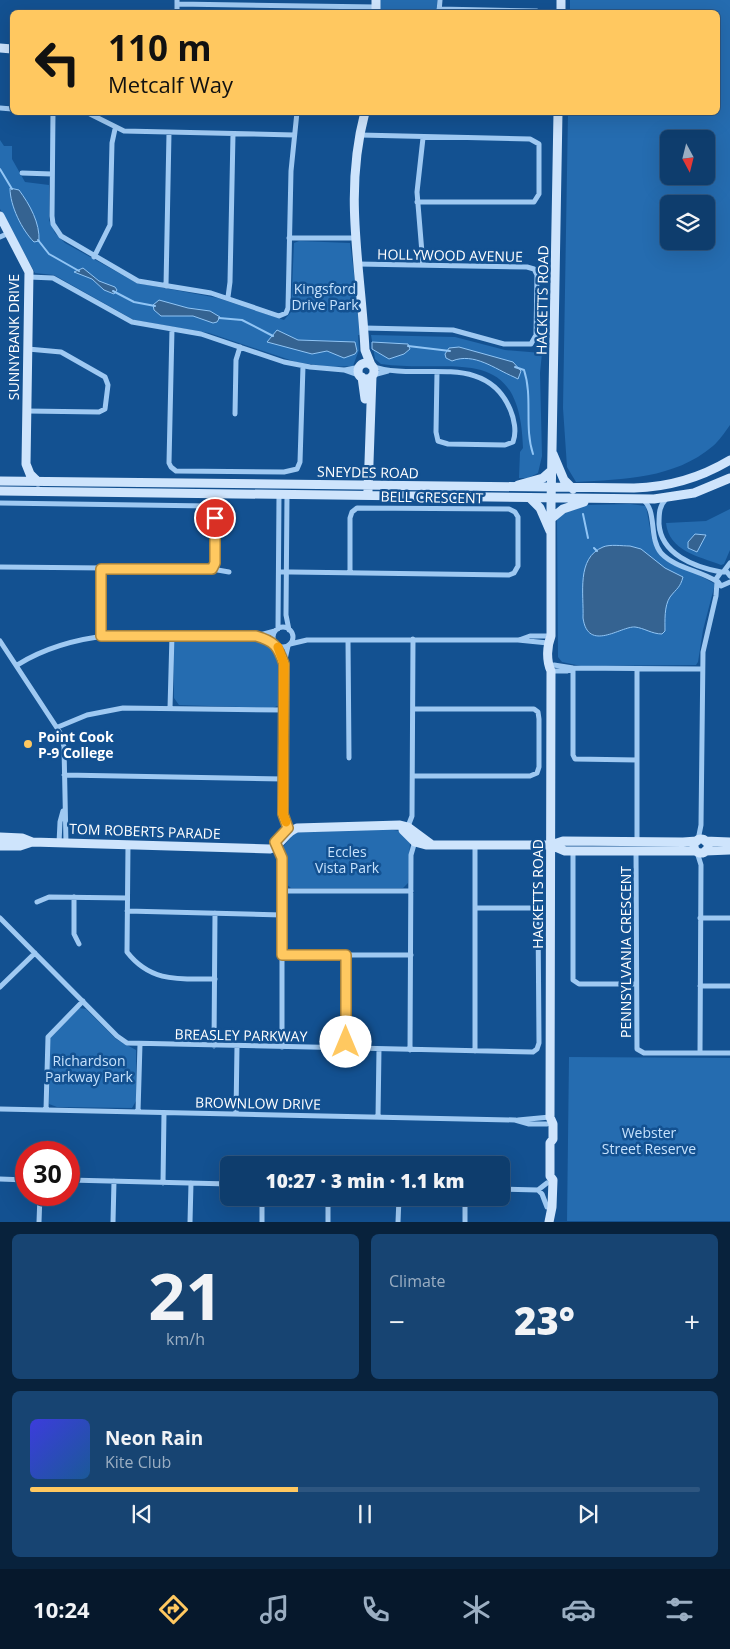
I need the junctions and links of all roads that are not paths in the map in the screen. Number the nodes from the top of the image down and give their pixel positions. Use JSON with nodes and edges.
{"nodes":[{"id":1,"x":312,"y":0,"type":"edge"},
{"id":2,"x":177,"y":2,"type":"edge"},
{"id":3,"x":311,"y":6,"type":"junction"},
{"id":4,"x":376,"y":7,"type":"edge"},
{"id":5,"x":53,"y":115,"type":"edge"},
{"id":6,"x":91,"y":115,"type":"edge"},
{"id":7,"x":297,"y":115,"type":"edge"},
{"id":8,"x":364,"y":115,"type":"edge"},
{"id":9,"x":558,"y":115,"type":"edge"},
{"id":10,"x":115,"y":128,"type":"junction"},
{"id":11,"x":169,"y":133,"type":"junction"},
{"id":12,"x":233,"y":134,"type":"junction"},
{"id":13,"x":359,"y":134,"type":"junction"},
{"id":14,"x":294,"y":135,"type":"junction"},
{"id":15,"x":423,"y":138,"type":"junction"},
{"id":16,"x":22,"y":174,"type":"dead end"},
{"id":17,"x":52,"y":174,"type":"junction"},
{"id":18,"x":417,"y":202,"type":"junction"},
{"id":19,"x":0,"y":216,"type":"edge"},
{"id":20,"x":4,"y":235,"type":"edge"},
{"id":21,"x":289,"y":238,"type":"junction"},
{"id":22,"x":355,"y":238,"type":"junction"},
{"id":23,"x":94,"y":257,"type":"junction"},
{"id":24,"x":358,"y":264,"type":"junction"},
{"id":25,"x":423,"y":265,"type":"junction"},
{"id":26,"x":29,"y":277,"type":"junction"},
{"id":27,"x":166,"y":286,"type":"junction"},
{"id":28,"x":228,"y":297,"type":"junction"},
{"id":29,"x":364,"y":328,"type":"junction"},
{"id":30,"x":172,"y":329,"type":"junction"},
{"id":31,"x":240,"y":347,"type":"junction"},
{"id":32,"x":28,"y":349,"type":"junction"},
{"id":33,"x":303,"y":366,"type":"junction"},
{"id":34,"x":344,"y":370,"type":"junction"},
{"id":35,"x":367,"y":371,"type":"junction"},
{"id":36,"x":388,"y":371,"type":"junction"},
{"id":37,"x":437,"y":372,"type":"junction"},
{"id":38,"x":27,"y":411,"type":"junction"},
{"id":39,"x":235,"y":414,"type":"dead end"},
{"id":40,"x":552,"y":452,"type":"junction"},
{"id":41,"x":730,"y":460,"type":"edge"},
{"id":42,"x":26,"y":464,"type":"junction"},
{"id":43,"x":551,"y":471,"type":"junction"},
{"id":44,"x":730,"y":478,"type":"edge"},
{"id":45,"x":3,"y":481,"type":"edge"},
{"id":46,"x":38,"y":482,"type":"junction"},
{"id":47,"x":283,"y":485,"type":"junction"},
{"id":48,"x":366,"y":486,"type":"junction"},
{"id":49,"x":508,"y":488,"type":"junction"},
{"id":50,"x":551,"y":488,"type":"junction"},
{"id":51,"x":573,"y":489,"type":"junction"},
{"id":52,"x":0,"y":491,"type":"edge"},
{"id":53,"x":283,"y":495,"type":"junction"},
{"id":54,"x":366,"y":496,"type":"junction"},
{"id":55,"x":530,"y":498,"type":"junction"},
{"id":56,"x":551,"y":498,"type":"junction"},
{"id":57,"x":666,"y":498,"type":"junction"},
{"id":58,"x":599,"y":499,"type":"junction"},
{"id":59,"x":642,"y":500,"type":"junction"},
{"id":60,"x":0,"y":503,"type":"edge"},
{"id":61,"x":552,"y":518,"type":"junction"},
{"id":62,"x":552,"y":534,"type":"junction"},
{"id":63,"x":730,"y":563,"type":"edge"},
{"id":64,"x":0,"y":567,"type":"edge"},
{"id":65,"x":101,"y":569,"type":"junction"},
{"id":66,"x":212,"y":569,"type":"junction"},
{"id":67,"x":229,"y":572,"type":"dead end"},
{"id":68,"x":279,"y":572,"type":"junction"},
{"id":69,"x":286,"y":572,"type":"junction"},
{"id":70,"x":350,"y":572,"type":"junction"},
{"id":71,"x":722,"y":572,"type":"junction"},
{"id":72,"x":730,"y":574,"type":"edge"},
{"id":73,"x":716,"y":582,"type":"junction"},
{"id":74,"x":728,"y":585,"type":"edge"},
{"id":75,"x":716,"y":596,"type":"junction"},
{"id":76,"x":276,"y":630,"type":"junction"},
{"id":77,"x":290,"y":632,"type":"junction"},
{"id":78,"x":172,"y":635,"type":"junction"},
{"id":79,"x":101,"y":636,"type":"junction"},
{"id":80,"x":256,"y":636,"type":"junction"},
{"id":81,"x":307,"y":640,"type":"junction"},
{"id":82,"x":348,"y":640,"type":"junction"},
{"id":83,"x":413,"y":640,"type":"junction"},
{"id":84,"x":551,"y":640,"type":"junction"},
{"id":85,"x":0,"y":641,"type":"edge"},
{"id":86,"x":275,"y":644,"type":"junction"},
{"id":87,"x":289,"y":645,"type":"junction"},
{"id":88,"x":284,"y":664,"type":"junction"},
{"id":89,"x":17,"y":665,"type":"junction"},
{"id":90,"x":551,"y":667,"type":"junction"},
{"id":91,"x":572,"y":668,"type":"junction"},
{"id":92,"x":637,"y":669,"type":"junction"},
{"id":93,"x":699,"y":669,"type":"junction"},
{"id":94,"x":170,"y":708,"type":"junction"},
{"id":95,"x":413,"y":708,"type":"junction"},
{"id":96,"x":284,"y":710,"type":"junction"},
{"id":97,"x":58,"y":727,"type":"junction"},
{"id":98,"x":348,"y":758,"type":"dead end"},
{"id":99,"x":636,"y":760,"type":"junction"},
{"id":100,"x":64,"y":775,"type":"junction"},
{"id":101,"x":412,"y":776,"type":"junction"},
{"id":102,"x":283,"y":780,"type":"junction"},
{"id":103,"x":289,"y":829,"type":"junction"},
{"id":104,"x":406,"y":829,"type":"junction"},
{"id":105,"x":0,"y":837,"type":"edge"},
{"id":106,"x":417,"y":839,"type":"junction"},
{"id":107,"x":701,"y":840,"type":"junction"},
{"id":108,"x":32,"y":842,"type":"junction"},
{"id":109,"x":730,"y":842,"type":"edge"},
{"id":110,"x":63,"y":843,"type":"junction"},
{"id":111,"x":128,"y":844,"type":"junction"},
{"id":112,"x":276,"y":844,"type":"junction"},
{"id":113,"x":475,"y":844,"type":"junction"},
{"id":114,"x":551,"y":845,"type":"junction"},
{"id":115,"x":0,"y":846,"type":"edge"},
{"id":116,"x":636,"y":846,"type":"junction"},
{"id":117,"x":573,"y":850,"type":"junction"},
{"id":118,"x":730,"y":850,"type":"edge"},
{"id":119,"x":701,"y":851,"type":"junction"},
{"id":120,"x":282,"y":891,"type":"junction"},
{"id":121,"x":411,"y":891,"type":"junction"},
{"id":122,"x":74,"y":897,"type":"junction"},
{"id":123,"x":127,"y":898,"type":"junction"},
{"id":124,"x":37,"y":902,"type":"dead end"},
{"id":125,"x":475,"y":908,"type":"junction"},
{"id":126,"x":127,"y":911,"type":"junction"},
{"id":127,"x":215,"y":913,"type":"junction"},
{"id":128,"x":282,"y":914,"type":"junction"},
{"id":129,"x":0,"y":918,"type":"edge"},
{"id":130,"x":700,"y":918,"type":"junction"},
{"id":131,"x":730,"y":918,"type":"edge"},
{"id":132,"x":79,"y":944,"type":"dead end"},
{"id":133,"x":35,"y":953,"type":"junction"},
{"id":134,"x":282,"y":955,"type":"junction"},
{"id":135,"x":346,"y":955,"type":"junction"},
{"id":136,"x":411,"y":955,"type":"junction"},
{"id":137,"x":215,"y":979,"type":"junction"},
{"id":138,"x":636,"y":984,"type":"junction"},
{"id":139,"x":700,"y":986,"type":"junction"},
{"id":140,"x":730,"y":986,"type":"edge"},
{"id":141,"x":0,"y":987,"type":"edge"},
{"id":142,"x":83,"y":1001,"type":"junction"},
{"id":143,"x":140,"y":1044,"type":"junction"},
{"id":144,"x":214,"y":1046,"type":"junction"},
{"id":145,"x":237,"y":1046,"type":"junction"},
{"id":146,"x":282,"y":1047,"type":"junction"},
{"id":147,"x":346,"y":1049,"type":"junction"},
{"id":148,"x":379,"y":1049,"type":"junction"},
{"id":149,"x":410,"y":1050,"type":"junction"},
{"id":150,"x":475,"y":1052,"type":"junction"},
{"id":151,"x":700,"y":1053,"type":"junction"},
{"id":152,"x":730,"y":1053,"type":"edge"},
{"id":153,"x":0,"y":1109,"type":"edge"},
{"id":154,"x":46,"y":1110,"type":"junction"},
{"id":155,"x":138,"y":1112,"type":"junction"},
{"id":156,"x":164,"y":1113,"type":"junction"},
{"id":157,"x":236,"y":1114,"type":"junction"},
{"id":158,"x":378,"y":1117,"type":"junction"},
{"id":159,"x":550,"y":1122,"type":"junction"},
{"id":160,"x":0,"y":1179,"type":"edge"},
{"id":161,"x":548,"y":1179,"type":"junction"},
{"id":162,"x":15,"y":1180,"type":"edge"},
{"id":163,"x":80,"y":1180,"type":"edge"},
{"id":164,"x":114,"y":1181,"type":"junction"},
{"id":165,"x":163,"y":1182,"type":"junction"},
{"id":166,"x":191,"y":1183,"type":"junction"},
{"id":167,"x":220,"y":1184,"type":"edge"},
{"id":168,"x":510,"y":1190,"type":"edge"},
{"id":169,"x":538,"y":1190,"type":"junction"},
{"id":170,"x":40,"y":1206,"type":"edge"},
{"id":171,"x":262,"y":1206,"type":"edge"},
{"id":172,"x":328,"y":1206,"type":"edge"},
{"id":173,"x":399,"y":1206,"type":"edge"},
{"id":174,"x":465,"y":1206,"type":"edge"},
{"id":175,"x":548,"y":1214,"type":"edge"},
{"id":176,"x":39,"y":1222,"type":"edge"},
{"id":177,"x":113,"y":1222,"type":"edge"},
{"id":178,"x":190,"y":1222,"type":"edge"},
{"id":179,"x":262,"y":1222,"type":"edge"},
{"id":180,"x":328,"y":1222,"type":"edge"},
{"id":181,"x":398,"y":1222,"type":"edge"},
{"id":182,"x":465,"y":1222,"type":"edge"}],
"edges":[{"from":1,"to":3,"type":"street"},
{"from":2,"to":3,"type":"street"},
{"from":3,"to":4,"type":"street"},
{"from":5,"to":17,"type":"street"},
{"from":6,"to":10,"type":"street"},
{"from":7,"to":14,"type":"street"},
{"from":8,"to":13,"type":"street"},
{"from":9,"to":40,"type":"street","name":"HACKETTS ROAD"},
{"from":10,"to":11,"type":"street"},
{"from":10,"to":23,"type":"street"},
{"from":11,"to":12,"type":"street"},
{"from":11,"to":27,"type":"street"},
{"from":12,"to":14,"type":"street"},
{"from":12,"to":28,"type":"street"},
{"from":13,"to":15,"type":"street"},
{"from":13,"to":22,"type":"street"},
{"from":14,"to":21,"type":"street"},
{"from":15,"to":18,"type":"street"},
{"from":15,"to":18,"type":"street"},
{"from":16,"to":17,"type":"street"},
{"from":17,"to":23,"type":"street"},
{"from":18,"to":25,"type":"street"},
{"from":19,"to":20,"type":"street","name":"SUNNYBANK DRIVE"},
{"from":20,"to":26,"type":"street","name":"SUNNYBANK DRIVE"},
{"from":21,"to":22,"type":"street"},
{"from":21,"to":28,"type":"street"},
{"from":22,"to":24,"type":"street"},
{"from":23,"to":27,"type":"street"},
{"from":24,"to":25,"type":"street","name":"HOLLYWOOD AVENUE"},
{"from":24,"to":29,"type":"street"},
{"from":25,"to":29,"type":"street","name":"HOLLYWOOD AVENUE"},
{"from":26,"to":30,"type":"street"},
{"from":26,"to":32,"type":"street","name":"SUNNYBANK DRIVE"},
{"from":27,"to":28,"type":"street"},
{"from":29,"to":35,"type":"street"},
{"from":30,"to":31,"type":"street"},
{"from":30,"to":33,"type":"street"},
{"from":31,"to":33,"type":"street"},
{"from":31,"to":39,"type":"street"},
{"from":32,"to":38,"type":"street","name":"SUNNYBANK DRIVE"},
{"from":32,"to":38,"type":"street"},
{"from":33,"to":34,"type":"street"},
{"from":34,"to":35,"type":"street"},
{"from":34,"to":35,"type":"street"},
{"from":35,"to":36,"type":"street"},
{"from":35,"to":36,"type":"street"},
{"from":35,"to":48,"type":"street"},
{"from":36,"to":37,"type":"street"},
{"from":37,"to":37,"type":"street"},
{"from":38,"to":42,"type":"street","name":"SUNNYBANK DRIVE"},
{"from":40,"to":43,"type":"street","name":"HACKETTS ROAD"},
{"from":40,"to":51,"type":"street"},
{"from":41,"to":51,"type":"street","name":"SNEYDES ROAD"},
{"from":42,"to":45,"type":"street"},
{"from":42,"to":46,"type":"street"},
{"from":43,"to":49,"type":"street"},
{"from":43,"to":50,"type":"street","name":"HACKETTS ROAD"},
{"from":44,"to":57,"type":"street","name":"SNEYDES ROAD"},
{"from":45,"to":46,"type":"street","name":"SNEYDES ROAD"},
{"from":46,"to":47,"type":"street","name":"SNEYDES ROAD"},
{"from":47,"to":48,"type":"street","name":"SNEYDES ROAD"},
{"from":47,"to":53,"type":"street"},
{"from":48,"to":49,"type":"street","name":"SNEYDES ROAD"},
{"from":48,"to":54,"type":"street"},
{"from":49,"to":50,"type":"street","name":"SNEYDES ROAD"},
{"from":50,"to":51,"type":"street","name":"SNEYDES ROAD"},
{"from":50,"to":56,"type":"street","name":"HACKETTS ROAD"},
{"from":52,"to":53,"type":"street","name":"SNEYDES ROAD"},
{"from":53,"to":54,"type":"street","name":"SNEYDES ROAD"},
{"from":53,"to":68,"type":"street"},
{"from":53,"to":69,"type":"street"},
{"from":54,"to":55,"type":"street","name":"SNEYDES ROAD"},
{"from":55,"to":56,"type":"street","name":"SNEYDES ROAD"},
{"from":55,"to":62,"type":"street"},
{"from":56,"to":58,"type":"street","name":"SNEYDES ROAD"},
{"from":56,"to":61,"type":"street","name":"HACKETTS ROAD"},
{"from":57,"to":59,"type":"street","name":"SNEYDES ROAD"},
{"from":57,"to":71,"type":"street"},
{"from":58,"to":59,"type":"street","name":"SNEYDES ROAD"},
{"from":58,"to":61,"type":"street"},
{"from":59,"to":73,"type":"street"},
{"from":60,"to":66,"type":"street"},
{"from":61,"to":62,"type":"street","name":"HACKETTS ROAD"},
{"from":62,"to":84,"type":"street","name":"HACKETTS ROAD"},
{"from":63,"to":71,"type":"street"},
{"from":64,"to":65,"type":"street"},
{"from":65,"to":66,"type":"street"},
{"from":65,"to":79,"type":"street"},
{"from":66,"to":67,"type":"street"},
{"from":68,"to":69,"type":"street"},
{"from":68,"to":76,"type":"street"},
{"from":69,"to":70,"type":"street"},
{"from":69,"to":77,"type":"street"},
{"from":70,"to":70,"type":"street","name":"BELL CRESCENT"},
{"from":71,"to":72,"type":"street"},
{"from":71,"to":73,"type":"street"},
{"from":73,"to":74,"type":"street"},
{"from":73,"to":75,"type":"street"},
{"from":74,"to":75,"type":"street"},
{"from":75,"to":93,"type":"street"},
{"from":76,"to":77,"type":"street"},
{"from":76,"to":80,"type":"street"},
{"from":76,"to":86,"type":"street"},
{"from":77,"to":81,"type":"street"},
{"from":77,"to":87,"type":"street"},
{"from":78,"to":79,"type":"street"},
{"from":78,"to":80,"type":"street"},
{"from":78,"to":94,"type":"street"},
{"from":79,"to":89,"type":"street"},
{"from":80,"to":86,"type":"street"},
{"from":81,"to":82,"type":"street"},
{"from":81,"to":87,"type":"street"},
{"from":82,"to":83,"type":"street"},
{"from":82,"to":98,"type":"street"},
{"from":83,"to":84,"type":"street"},
{"from":83,"to":95,"type":"street"},
{"from":84,"to":90,"type":"street","name":"HACKETTS ROAD"},
{"from":85,"to":89,"type":"street"},
{"from":86,"to":87,"type":"street"},
{"from":86,"to":88,"type":"street"},
{"from":87,"to":88,"type":"street"},
{"from":88,"to":96,"type":"street"},
{"from":89,"to":97,"type":"street"},
{"from":90,"to":91,"type":"street"},
{"from":90,"to":114,"type":"street","name":"HACKETTS ROAD"},
{"from":91,"to":92,"type":"street"},
{"from":91,"to":99,"type":"street"},
{"from":92,"to":93,"type":"street"},
{"from":92,"to":99,"type":"street","name":"PENNSYLVANIA CRESCENT"},
{"from":93,"to":107,"type":"street"},
{"from":94,"to":96,"type":"street"},
{"from":94,"to":97,"type":"street"},
{"from":95,"to":101,"type":"street"},
{"from":95,"to":101,"type":"street"},
{"from":96,"to":102,"type":"street"},
{"from":97,"to":100,"type":"street"},
{"from":99,"to":116,"type":"street","name":"PENNSYLVANIA CRESCENT"},
{"from":100,"to":102,"type":"street"},
{"from":100,"to":110,"type":"street"},
{"from":101,"to":104,"type":"street"},
{"from":102,"to":103,"type":"street"},
{"from":103,"to":104,"type":"street"},
{"from":103,"to":112,"type":"street","name":"TOM ROBERTS PARADE"},
{"from":104,"to":106,"type":"street"},
{"from":105,"to":108,"type":"street","name":"TOM ROBERTS PARADE"},
{"from":106,"to":113,"type":"street"},
{"from":106,"to":121,"type":"street"},
{"from":107,"to":109,"type":"street"},
{"from":107,"to":116,"type":"street"},
{"from":107,"to":119,"type":"street"},
{"from":108,"to":110,"type":"street","name":"TOM ROBERTS PARADE"},
{"from":108,"to":115,"type":"street","name":"TOM ROBERTS PARADE"},
{"from":110,"to":111,"type":"street","name":"TOM ROBERTS PARADE"},
{"from":111,"to":112,"type":"street","name":"TOM ROBERTS PARADE"},
{"from":111,"to":123,"type":"street"},
{"from":112,"to":120,"type":"street"},
{"from":113,"to":114,"type":"street"},
{"from":113,"to":125,"type":"street"},
{"from":114,"to":116,"type":"street"},
{"from":114,"to":117,"type":"street"},
{"from":114,"to":159,"type":"street","name":"HACKETTS ROAD"},
{"from":116,"to":117,"type":"street"},
{"from":116,"to":119,"type":"street"},
{"from":116,"to":138,"type":"street","name":"PENNSYLVANIA CRESCENT"},
{"from":117,"to":138,"type":"street"},
{"from":118,"to":119,"type":"street"},
{"from":119,"to":130,"type":"street"},
{"from":120,"to":121,"type":"street"},
{"from":120,"to":128,"type":"street"},
{"from":121,"to":136,"type":"street"},
{"from":122,"to":123,"type":"street"},
{"from":122,"to":124,"type":"street"},
{"from":122,"to":132,"type":"street"},
{"from":123,"to":126,"type":"street"},
{"from":125,"to":150,"type":"street"},
{"from":125,"to":150,"type":"street","name":"BREASLEY PARKWAY"},
{"from":126,"to":127,"type":"street"},
{"from":126,"to":137,"type":"street"},
{"from":127,"to":128,"type":"street"},
{"from":127,"to":137,"type":"street"},
{"from":128,"to":134,"type":"street"},
{"from":129,"to":133,"type":"street","name":"BREASLEY PARKWAY"},
{"from":130,"to":131,"type":"street"},
{"from":130,"to":139,"type":"street"},
{"from":133,"to":141,"type":"street"},
{"from":133,"to":142,"type":"street","name":"BREASLEY PARKWAY"},
{"from":134,"to":135,"type":"street"},
{"from":134,"to":146,"type":"street"},
{"from":135,"to":136,"type":"street"},
{"from":135,"to":147,"type":"street"},
{"from":136,"to":149,"type":"street"},
{"from":137,"to":144,"type":"street"},
{"from":138,"to":151,"type":"street","name":"PENNSYLVANIA CRESCENT"},
{"from":139,"to":140,"type":"street"},
{"from":139,"to":151,"type":"street"},
{"from":142,"to":143,"type":"street","name":"BREASLEY PARKWAY"},
{"from":142,"to":154,"type":"street"},
{"from":143,"to":144,"type":"street","name":"BREASLEY PARKWAY"},
{"from":143,"to":155,"type":"street"},
{"from":144,"to":145,"type":"street","name":"BREASLEY PARKWAY"},
{"from":145,"to":146,"type":"street","name":"BREASLEY PARKWAY"},
{"from":145,"to":157,"type":"street"},
{"from":146,"to":147,"type":"street","name":"BREASLEY PARKWAY"},
{"from":147,"to":148,"type":"street","name":"BREASLEY PARKWAY"},
{"from":148,"to":149,"type":"street","name":"BREASLEY PARKWAY"},
{"from":148,"to":158,"type":"street"},
{"from":149,"to":150,"type":"street","name":"BREASLEY PARKWAY"},
{"from":151,"to":152,"type":"street","name":"PENNSYLVANIA CRESCENT"},
{"from":153,"to":154,"type":"street","name":"BROWNLOW DRIVE"},
{"from":154,"to":155,"type":"street","name":"BROWNLOW DRIVE"},
{"from":155,"to":156,"type":"street","name":"BROWNLOW DRIVE"},
{"from":156,"to":157,"type":"street","name":"BROWNLOW DRIVE"},
{"from":156,"to":165,"type":"street"},
{"from":157,"to":158,"type":"street","name":"BROWNLOW DRIVE"},
{"from":158,"to":159,"type":"street","name":"BROWNLOW DRIVE"},
{"from":159,"to":161,"type":"street","name":"HACKETTS ROAD"},
{"from":160,"to":162,"type":"street"},
{"from":161,"to":169,"type":"street"},
{"from":161,"to":175,"type":"street","name":"HACKETTS ROAD"},
{"from":163,"to":164,"type":"street"},
{"from":164,"to":165,"type":"street"},
{"from":164,"to":177,"type":"street"},
{"from":165,"to":166,"type":"street"},
{"from":166,"to":167,"type":"street"},
{"from":166,"to":178,"type":"street"},
{"from":168,"to":169,"type":"street"},
{"from":169,"to":175,"type":"street"},
{"from":170,"to":176,"type":"street"},
{"from":171,"to":179,"type":"street"},
{"from":172,"to":180,"type":"street"},
{"from":173,"to":181,"type":"street"},
{"from":174,"to":182,"type":"street"}]}
